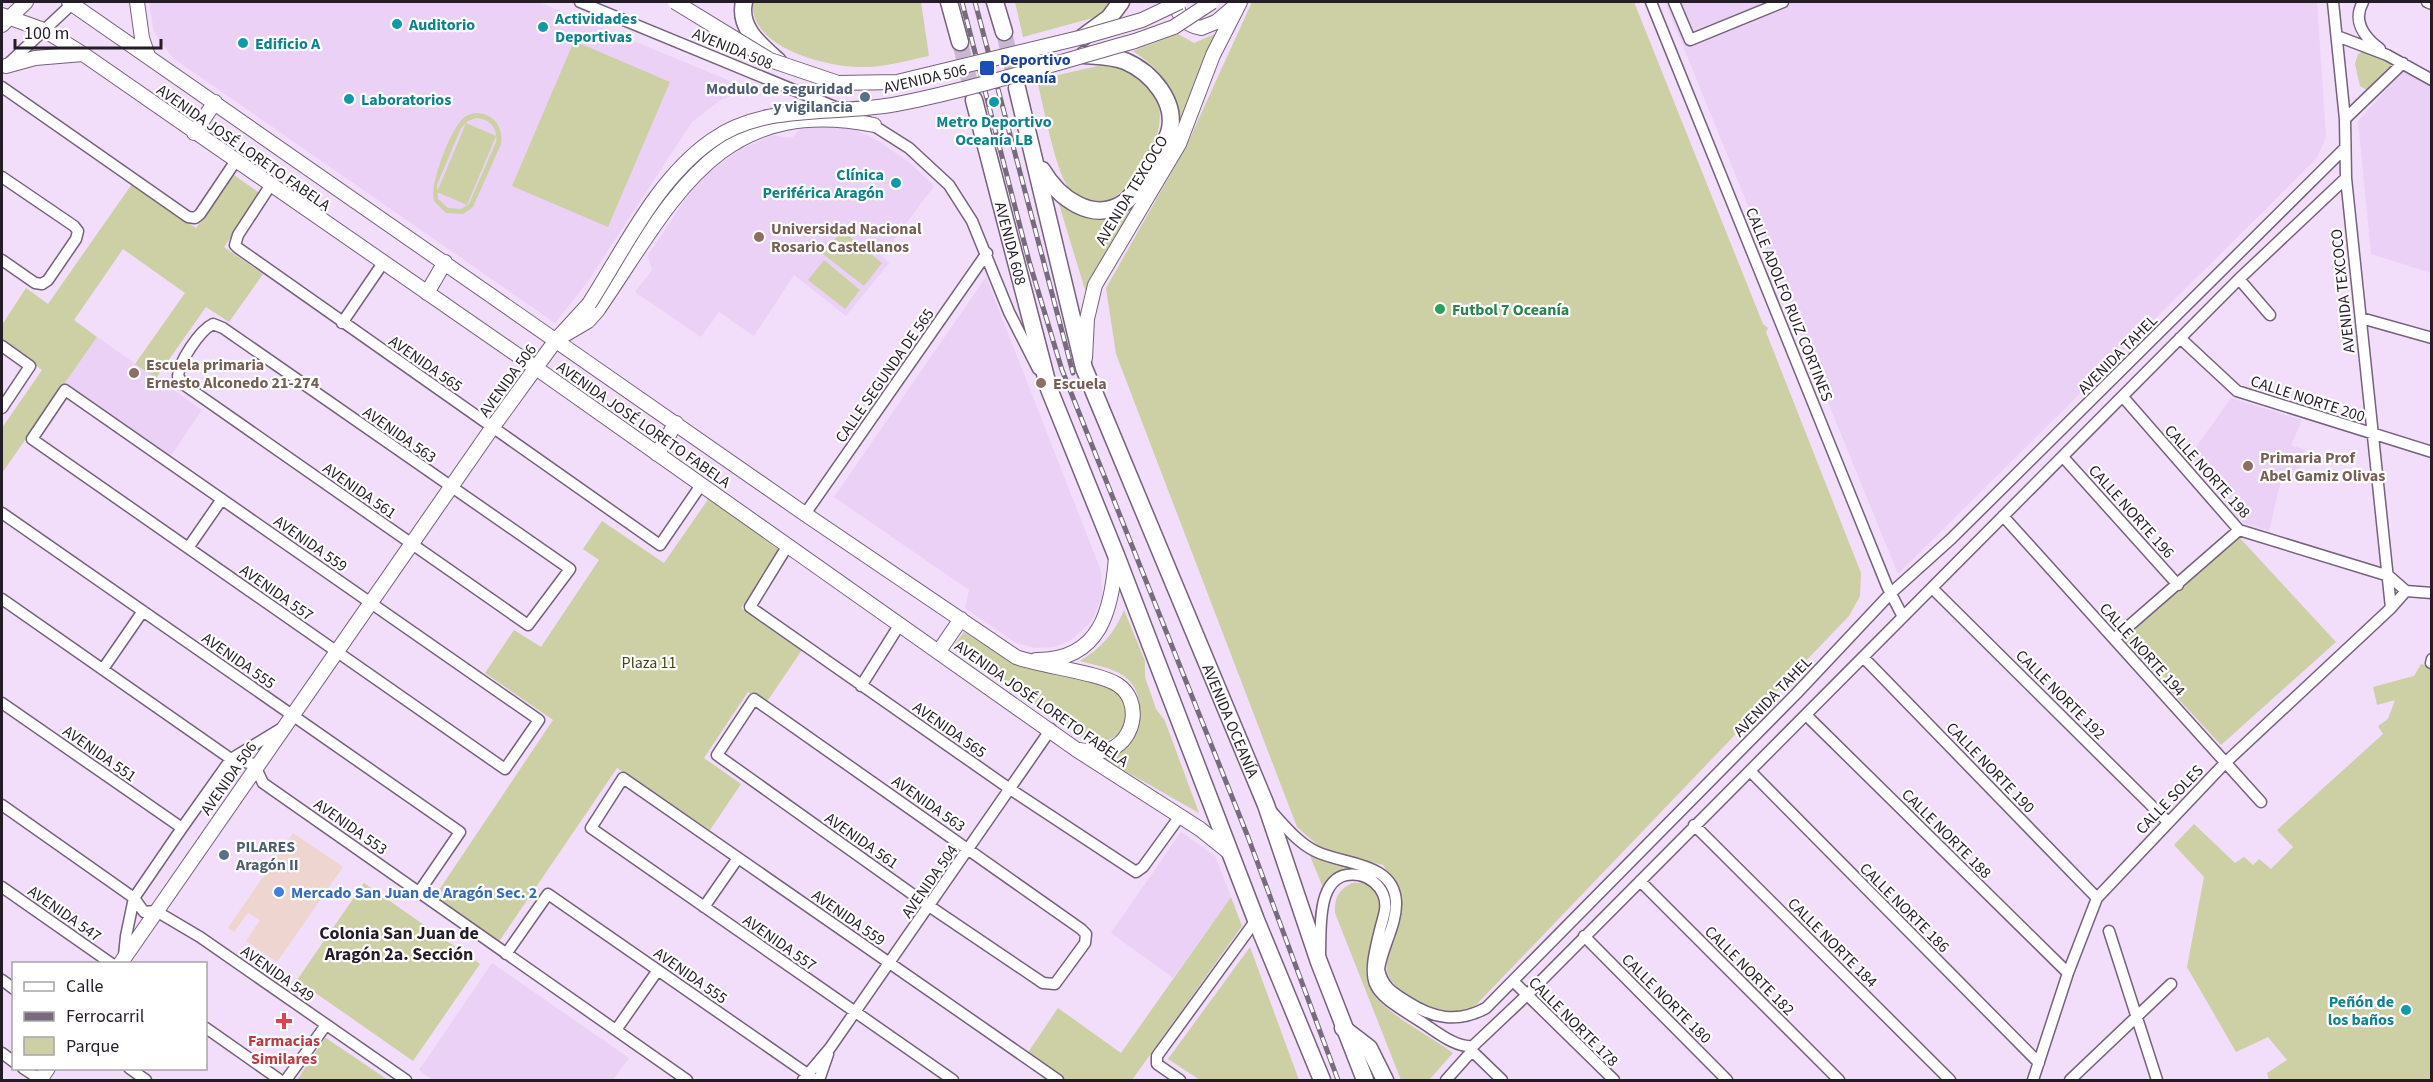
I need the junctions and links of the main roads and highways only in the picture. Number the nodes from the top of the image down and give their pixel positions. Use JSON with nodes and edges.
{"nodes":[{"id":1,"x":27,"y":2,"type":"edge"},
{"id":2,"x":72,"y":2,"type":"edge"},
{"id":3,"x":136,"y":2,"type":"edge"},
{"id":4,"x":675,"y":2,"type":"edge"},
{"id":5,"x":744,"y":2,"type":"edge"},
{"id":6,"x":949,"y":2,"type":"edge"},
{"id":7,"x":996,"y":2,"type":"edge"},
{"id":8,"x":1121,"y":2,"type":"edge"},
{"id":9,"x":1178,"y":2,"type":"edge"},
{"id":10,"x":1212,"y":2,"type":"edge"},
{"id":11,"x":1240,"y":2,"type":"edge"},
{"id":12,"x":4,"y":19,"type":"edge"},
{"id":13,"x":1004,"y":32,"type":"tunnel mouth"},
{"id":14,"x":1083,"y":37,"type":"junction"},
{"id":15,"x":960,"y":42,"type":"tunnel mouth"},
{"id":16,"x":83,"y":54,"type":"junction"},
{"id":17,"x":1084,"y":55,"type":"junction"},
{"id":18,"x":148,"y":56,"type":"junction"},
{"id":19,"x":784,"y":65,"type":"junction"},
{"id":20,"x":4,"y":68,"type":"edge"},
{"id":21,"x":1017,"y":88,"type":"tunnel mouth"},
{"id":22,"x":974,"y":100,"type":"tunnel mouth"},
{"id":23,"x":215,"y":102,"type":"junction"},
{"id":24,"x":874,"y":125,"type":"road end"},
{"id":25,"x":194,"y":133,"type":"junction"},
{"id":26,"x":1033,"y":150,"type":"junction"},
{"id":27,"x":445,"y":262,"type":"junction"},
{"id":28,"x":427,"y":293,"type":"junction"},
{"id":29,"x":556,"y":340,"type":"junction"},
{"id":30,"x":536,"y":368,"type":"junction"},
{"id":31,"x":1084,"y":368,"type":"junction"},
{"id":32,"x":676,"y":423,"type":"junction"},
{"id":33,"x":657,"y":454,"type":"junction"},
{"id":34,"x":1116,"y":555,"type":"junction"},
{"id":35,"x":961,"y":620,"type":"junction"},
{"id":36,"x":939,"y":651,"type":"junction"},
{"id":37,"x":1016,"y":657,"type":"junction"},
{"id":38,"x":1077,"y":750,"type":"junction"},
{"id":39,"x":1230,"y":853,"type":"junction"},
{"id":40,"x":122,"y":960,"type":"edge"},
{"id":41,"x":1343,"y":1028,"type":"junction"},
{"id":42,"x":1321,"y":1080,"type":"edge"},
{"id":43,"x":1365,"y":1080,"type":"edge"},
{"id":44,"x":1385,"y":1080,"type":"edge"}],
"edges":[{"from":1,"to":12,"type":"main road"},
{"from":2,"to":18,"type":"main road","name":"AVENIDA JOSÉ LORETO FABELA"},
{"from":3,"to":18,"type":"main road"},
{"from":4,"to":19,"type":"main road","name":"AVENIDA 508","bridge":true},
{"from":5,"to":19,"type":"highway"},
{"from":6,"to":15,"type":"highway"},
{"from":7,"to":13,"type":"highway"},
{"from":8,"to":14,"type":"highway"},
{"from":9,"to":11,"type":"main road"},
{"from":9,"to":14,"type":"main road","name":"AVENIDA 508","bridge":true},
{"from":10,"to":17,"type":"main road","name":"AVENIDA 506","bridge":true},
{"from":11,"to":31,"type":"main road","name":"AVENIDA TEXCOCO"},
{"from":12,"to":16,"type":"main road","name":"AVENIDA JOSÉ LORETO FABELA"},
{"from":14,"to":19,"type":"main road","name":"AVENIDA 508","bridge":true},
{"from":16,"to":20,"type":"main road"},
{"from":16,"to":25,"type":"main road","name":"AVENIDA JOSÉ LORETO FABELA"},
{"from":17,"to":26,"type":"highway"},
{"from":17,"to":29,"type":"main road","name":"AVENIDA 506","bridge":true},
{"from":18,"to":23,"type":"main road","name":"AVENIDA JOSÉ LORETO FABELA"},
{"from":21,"to":26,"type":"highway"},
{"from":22,"to":34,"type":"highway","name":"AVENIDA 608"},
{"from":23,"to":25,"type":"main road"},
{"from":23,"to":27,"type":"main road","name":"AVENIDA JOSÉ LORETO FABELA"},
{"from":24,"to":29,"type":"main road"},
{"from":25,"to":28,"type":"main road","name":"AVENIDA JOSÉ LORETO FABELA"},
{"from":26,"to":31,"type":"highway"},
{"from":27,"to":28,"type":"main road"},
{"from":27,"to":29,"type":"main road","name":"AVENIDA JOSÉ LORETO FABELA"},
{"from":28,"to":30,"type":"main road","name":"AVENIDA JOSÉ LORETO FABELA"},
{"from":29,"to":30,"type":"main road","name":"AVENIDA 506"},
{"from":29,"to":32,"type":"main road","name":"AVENIDA JOSÉ LORETO FABELA"},
{"from":30,"to":33,"type":"main road","name":"AVENIDA JOSÉ LORETO FABELA"},
{"from":30,"to":40,"type":"main road","name":"AVENIDA 506"},
{"from":31,"to":41,"type":"highway","name":"AVENIDA OCEANÍA"},
{"from":32,"to":33,"type":"main road"},
{"from":32,"to":35,"type":"main road","name":"AVENIDA JOSÉ LORETO FABELA"},
{"from":33,"to":36,"type":"main road","name":"AVENIDA JOSÉ LORETO FABELA"},
{"from":34,"to":37,"type":"main road"},
{"from":34,"to":39,"type":"highway"},
{"from":35,"to":36,"type":"main road"},
{"from":35,"to":37,"type":"main road","name":"AVENIDA JOSÉ LORETO FABELA"},
{"from":36,"to":38,"type":"main road","name":"AVENIDA JOSÉ LORETO FABELA"},
{"from":37,"to":38,"type":"main road"},
{"from":38,"to":39,"type":"main road","name":"AVENIDA JOSÉ LORETO FABELA"},
{"from":39,"to":42,"type":"highway"},
{"from":41,"to":43,"type":"highway","name":"AVENIDA OCEANÍA"},
{"from":41,"to":44,"type":"highway"}]}
